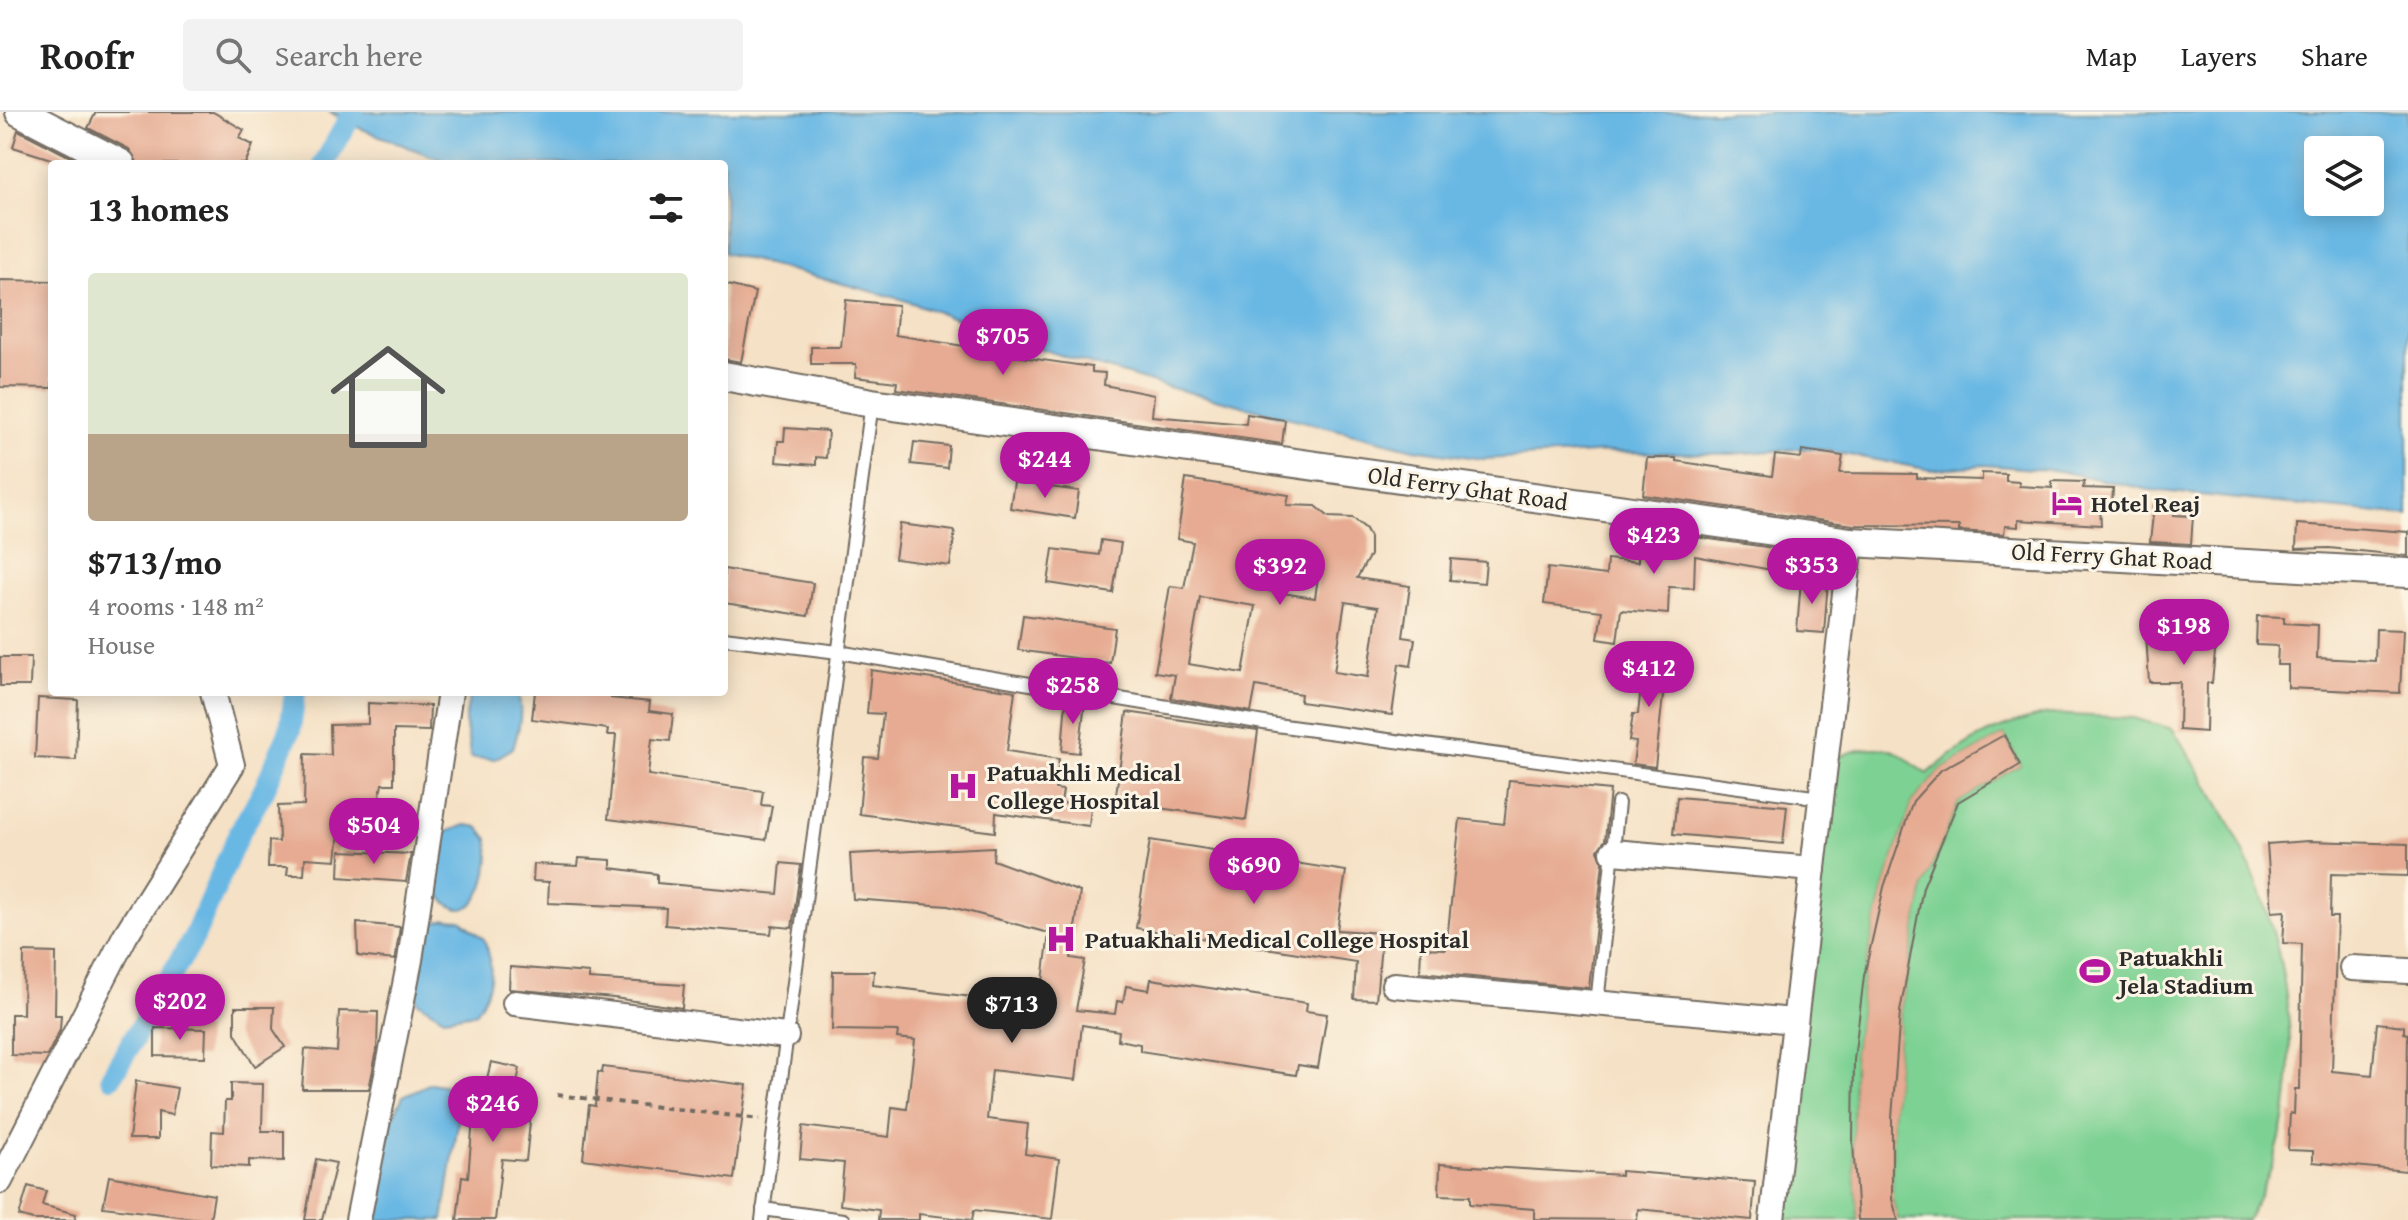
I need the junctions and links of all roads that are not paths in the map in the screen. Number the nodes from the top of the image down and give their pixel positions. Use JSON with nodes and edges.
{"nodes":[{"id":1,"x":20,"y":112,"type":"edge"},
{"id":2,"x":113,"y":160,"type":"edge"},
{"id":3,"x":728,"y":377,"type":"edge"},
{"id":4,"x":872,"y":403,"type":"junction"},
{"id":5,"x":1851,"y":542,"type":"junction"},
{"id":6,"x":2408,"y":573,"type":"edge"},
{"id":7,"x":728,"y":638,"type":"edge"},
{"id":8,"x":838,"y":652,"type":"junction"},
{"id":9,"x":214,"y":696,"type":"edge"},
{"id":10,"x":449,"y":696,"type":"edge"},
{"id":11,"x":1821,"y":798,"type":"junction"},
{"id":12,"x":1618,"y":803,"type":"dead end"},
{"id":13,"x":1613,"y":852,"type":"junction"},
{"id":14,"x":1813,"y":869,"type":"junction"},
{"id":15,"x":2352,"y":968,"type":"dead end"},
{"id":16,"x":2408,"y":971,"type":"edge"},
{"id":17,"x":1394,"y":985,"type":"dead end"},
{"id":18,"x":515,"y":1003,"type":"dead end"},
{"id":19,"x":1597,"y":1004,"type":"junction"},
{"id":20,"x":1794,"y":1021,"type":"junction"},
{"id":21,"x":786,"y":1036,"type":"junction"},
{"id":22,"x":0,"y":1181,"type":"edge"},
{"id":23,"x":762,"y":1215,"type":"edge"},
{"id":24,"x":358,"y":1220,"type":"edge"},
{"id":25,"x":843,"y":1220,"type":"edge"},
{"id":26,"x":1772,"y":1220,"type":"edge"}],
"edges":[{"from":1,"to":2,"type":"street"},
{"from":3,"to":4,"type":"street","name":"Old Ferry Ghat Road"},
{"from":4,"to":5,"type":"street","name":"Old Ferry Ghat Road"},
{"from":4,"to":8,"type":"lane"},
{"from":5,"to":6,"type":"street","name":"Old Ferry Ghat Road"},
{"from":5,"to":11,"type":"street"},
{"from":7,"to":8,"type":"lane"},
{"from":8,"to":11,"type":"lane"},
{"from":8,"to":21,"type":"lane"},
{"from":9,"to":22,"type":"street"},
{"from":10,"to":24,"type":"street"},
{"from":11,"to":14,"type":"street"},
{"from":12,"to":13,"type":"lane"},
{"from":13,"to":14,"type":"street"},
{"from":13,"to":19,"type":"lane"},
{"from":14,"to":20,"type":"street"},
{"from":15,"to":16,"type":"street"},
{"from":17,"to":19,"type":"street"},
{"from":18,"to":21,"type":"street"},
{"from":19,"to":20,"type":"street"},
{"from":20,"to":26,"type":"street"},
{"from":21,"to":23,"type":"lane"},
{"from":23,"to":25,"type":"lane"}]}
